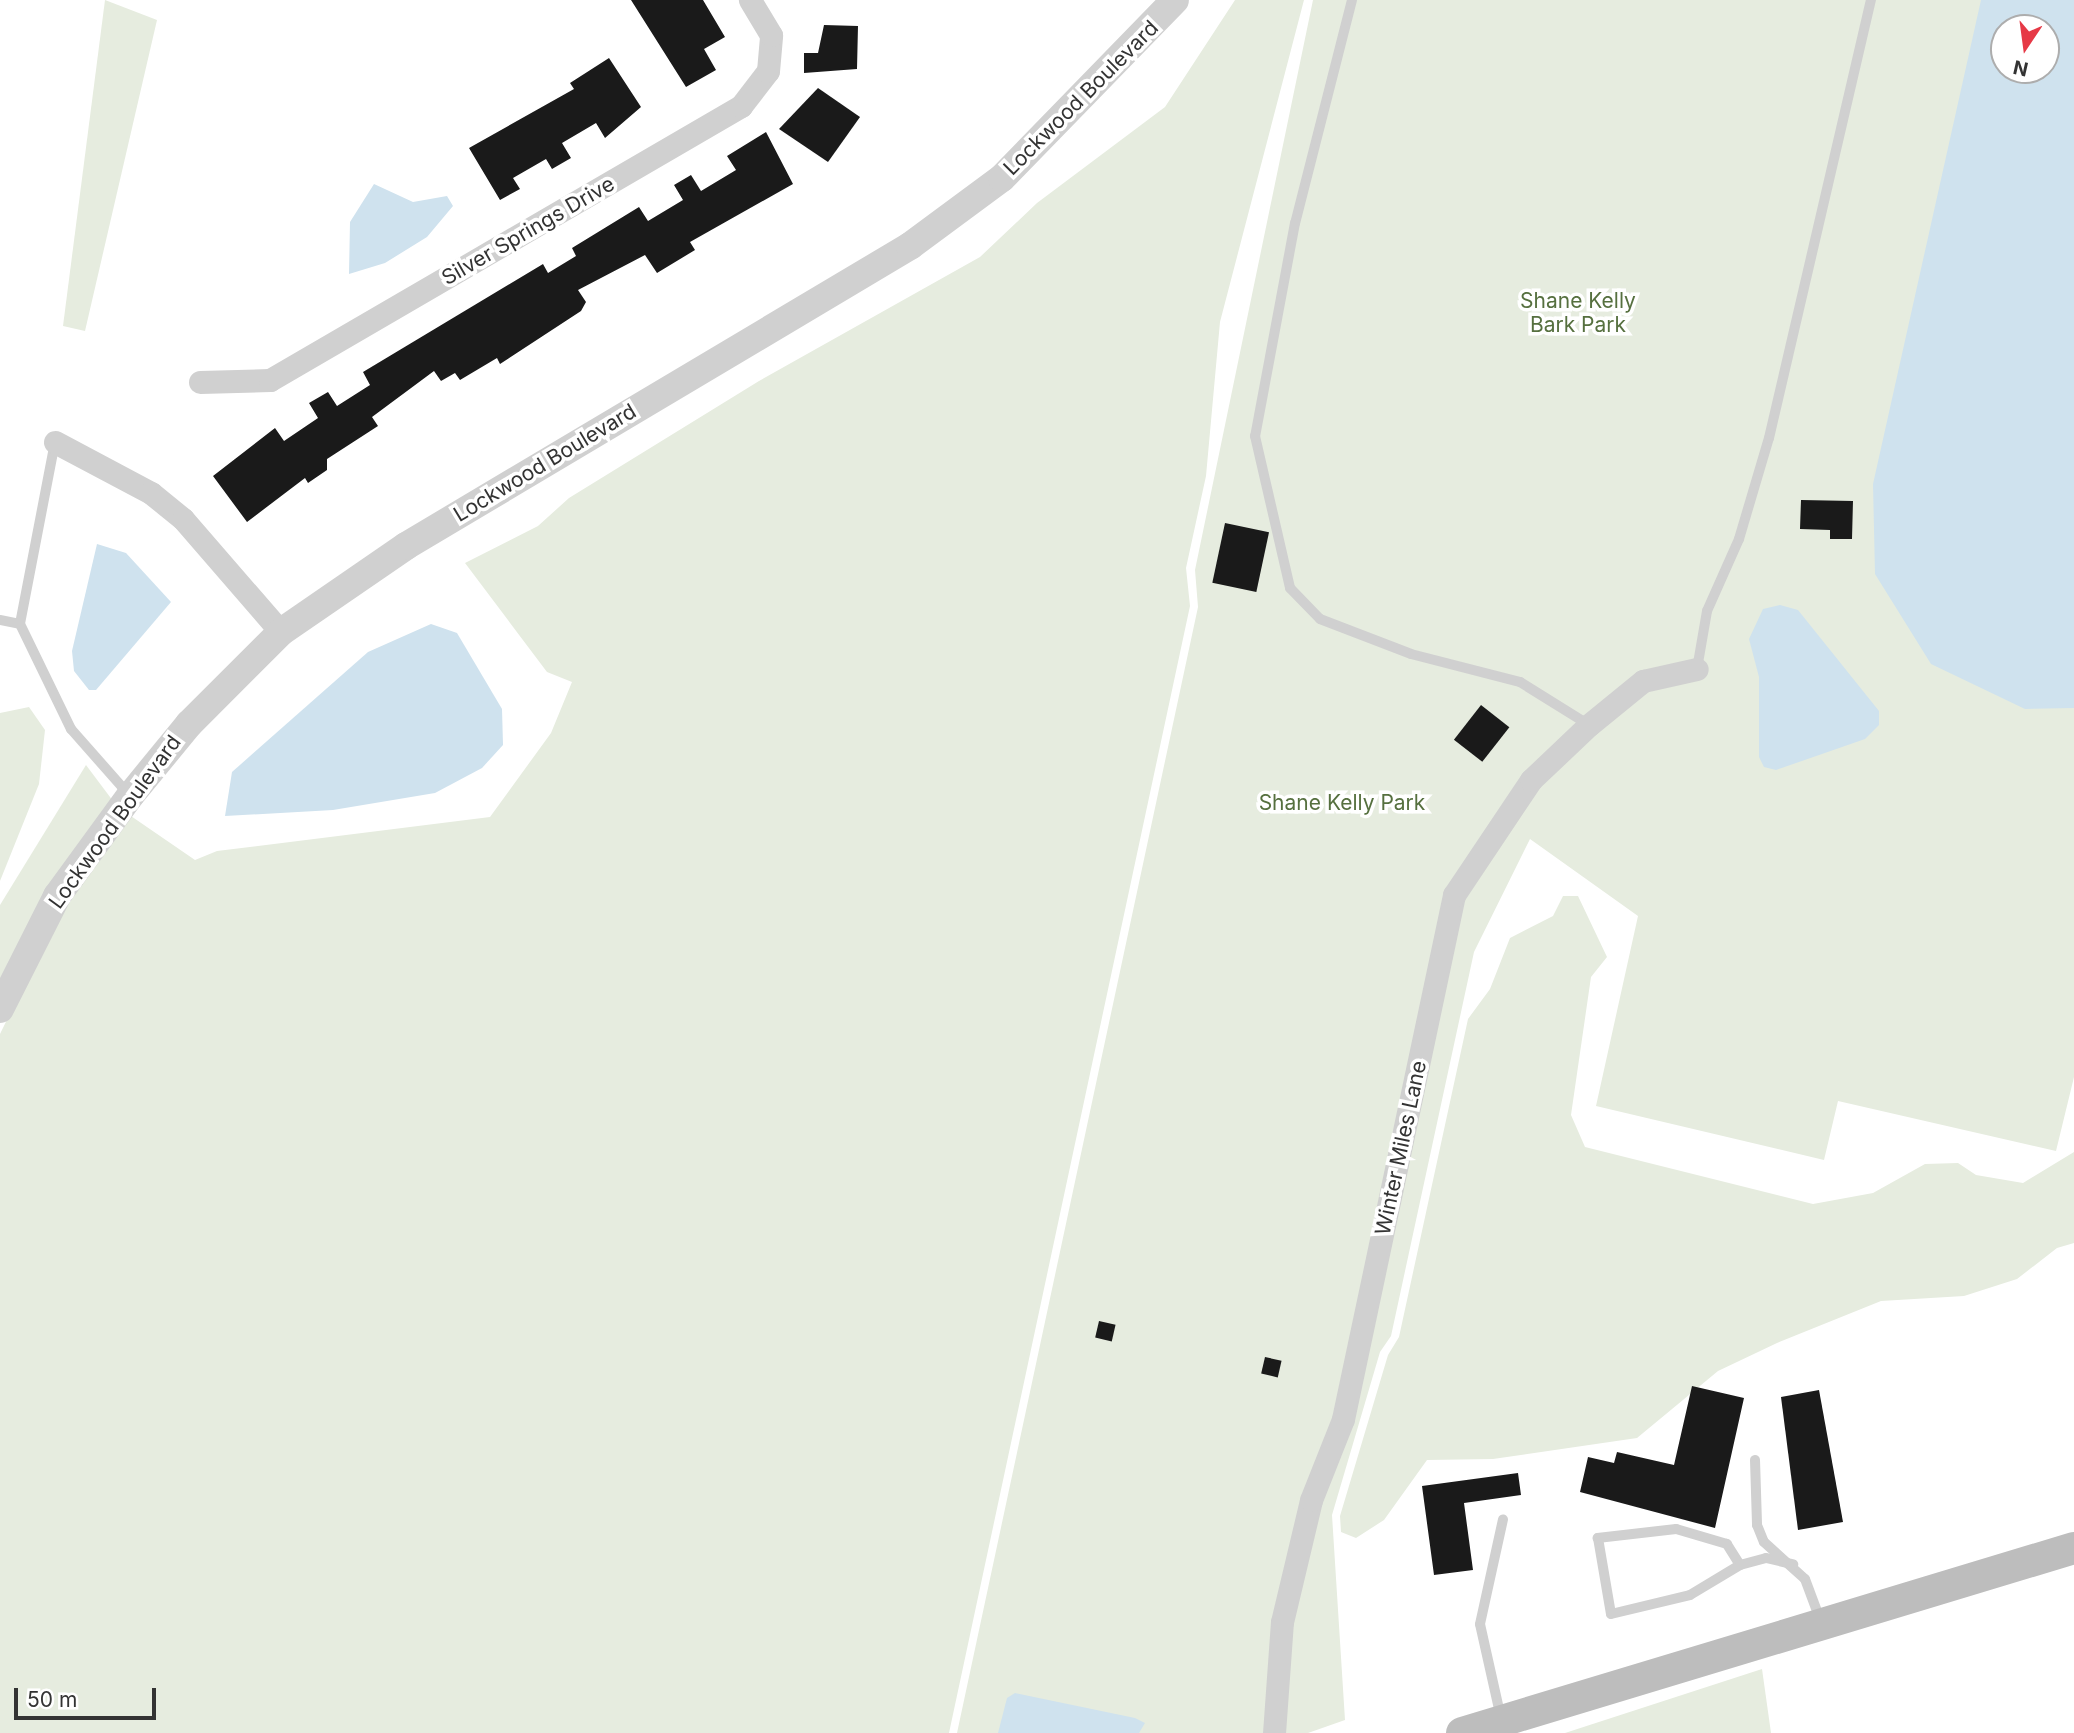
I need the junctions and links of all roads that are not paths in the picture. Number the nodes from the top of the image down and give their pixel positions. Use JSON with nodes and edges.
{"nodes":[{"id":1,"x":750,"y":0,"type":"edge"},
{"id":2,"x":1175,"y":0,"type":"edge"},
{"id":3,"x":1352,"y":0,"type":"edge"},
{"id":4,"x":1871,"y":0,"type":"edge"},
{"id":5,"x":200,"y":382,"type":"dead end"},
{"id":6,"x":55,"y":442,"type":"joint"},
{"id":7,"x":0,"y":620,"type":"edge"},
{"id":8,"x":20,"y":624,"type":"junction"},
{"id":9,"x":281,"y":632,"type":"junction"},
{"id":10,"x":1697,"y":669,"type":"joint"},
{"id":11,"x":1590,"y":725,"type":"junction"},
{"id":12,"x":130,"y":796,"type":"junction"},
{"id":13,"x":0,"y":1009,"type":"edge"},
{"id":14,"x":1755,"y":1460,"type":"dead end"},
{"id":15,"x":1503,"y":1519,"type":"dead end"},
{"id":16,"x":2074,"y":1548,"type":"edge"},
{"id":17,"x":1793,"y":1564,"type":"junction"},
{"id":18,"x":1740,"y":1565,"type":"junction"},
{"id":19,"x":1822,"y":1624,"type":"junction"},
{"id":20,"x":1501,"y":1721,"type":"junction"},
{"id":21,"x":1274,"y":1733,"type":"edge"},
{"id":22,"x":1462,"y":1733,"type":"edge"}],
"edges":[{"from":1,"to":5,"type":"street","name":"Silver Springs Drive"},
{"from":2,"to":9,"type":"street","name":"Lockwood Boulevard"},
{"from":3,"to":11,"type":"lane"},
{"from":4,"to":10,"type":"lane"},
{"from":6,"to":8,"type":"lane"},
{"from":6,"to":9,"type":"street"},
{"from":7,"to":8,"type":"lane"},
{"from":8,"to":12,"type":"lane"},
{"from":9,"to":12,"type":"street","name":"Lockwood Boulevard"},
{"from":10,"to":11,"type":"street","name":"Winter Miles Lane"},
{"from":11,"to":21,"type":"street","name":"Winter Miles Lane"},
{"from":12,"to":13,"type":"street","name":"Lockwood Boulevard"},
{"from":14,"to":17,"type":"lane"},
{"from":15,"to":20,"type":"lane"},
{"from":16,"to":19,"type":"main road"},
{"from":17,"to":18,"type":"lane"},
{"from":17,"to":19,"type":"lane"},
{"from":18,"to":18,"type":"lane"},
{"from":19,"to":20,"type":"main road"},
{"from":20,"to":22,"type":"main road"}]}
